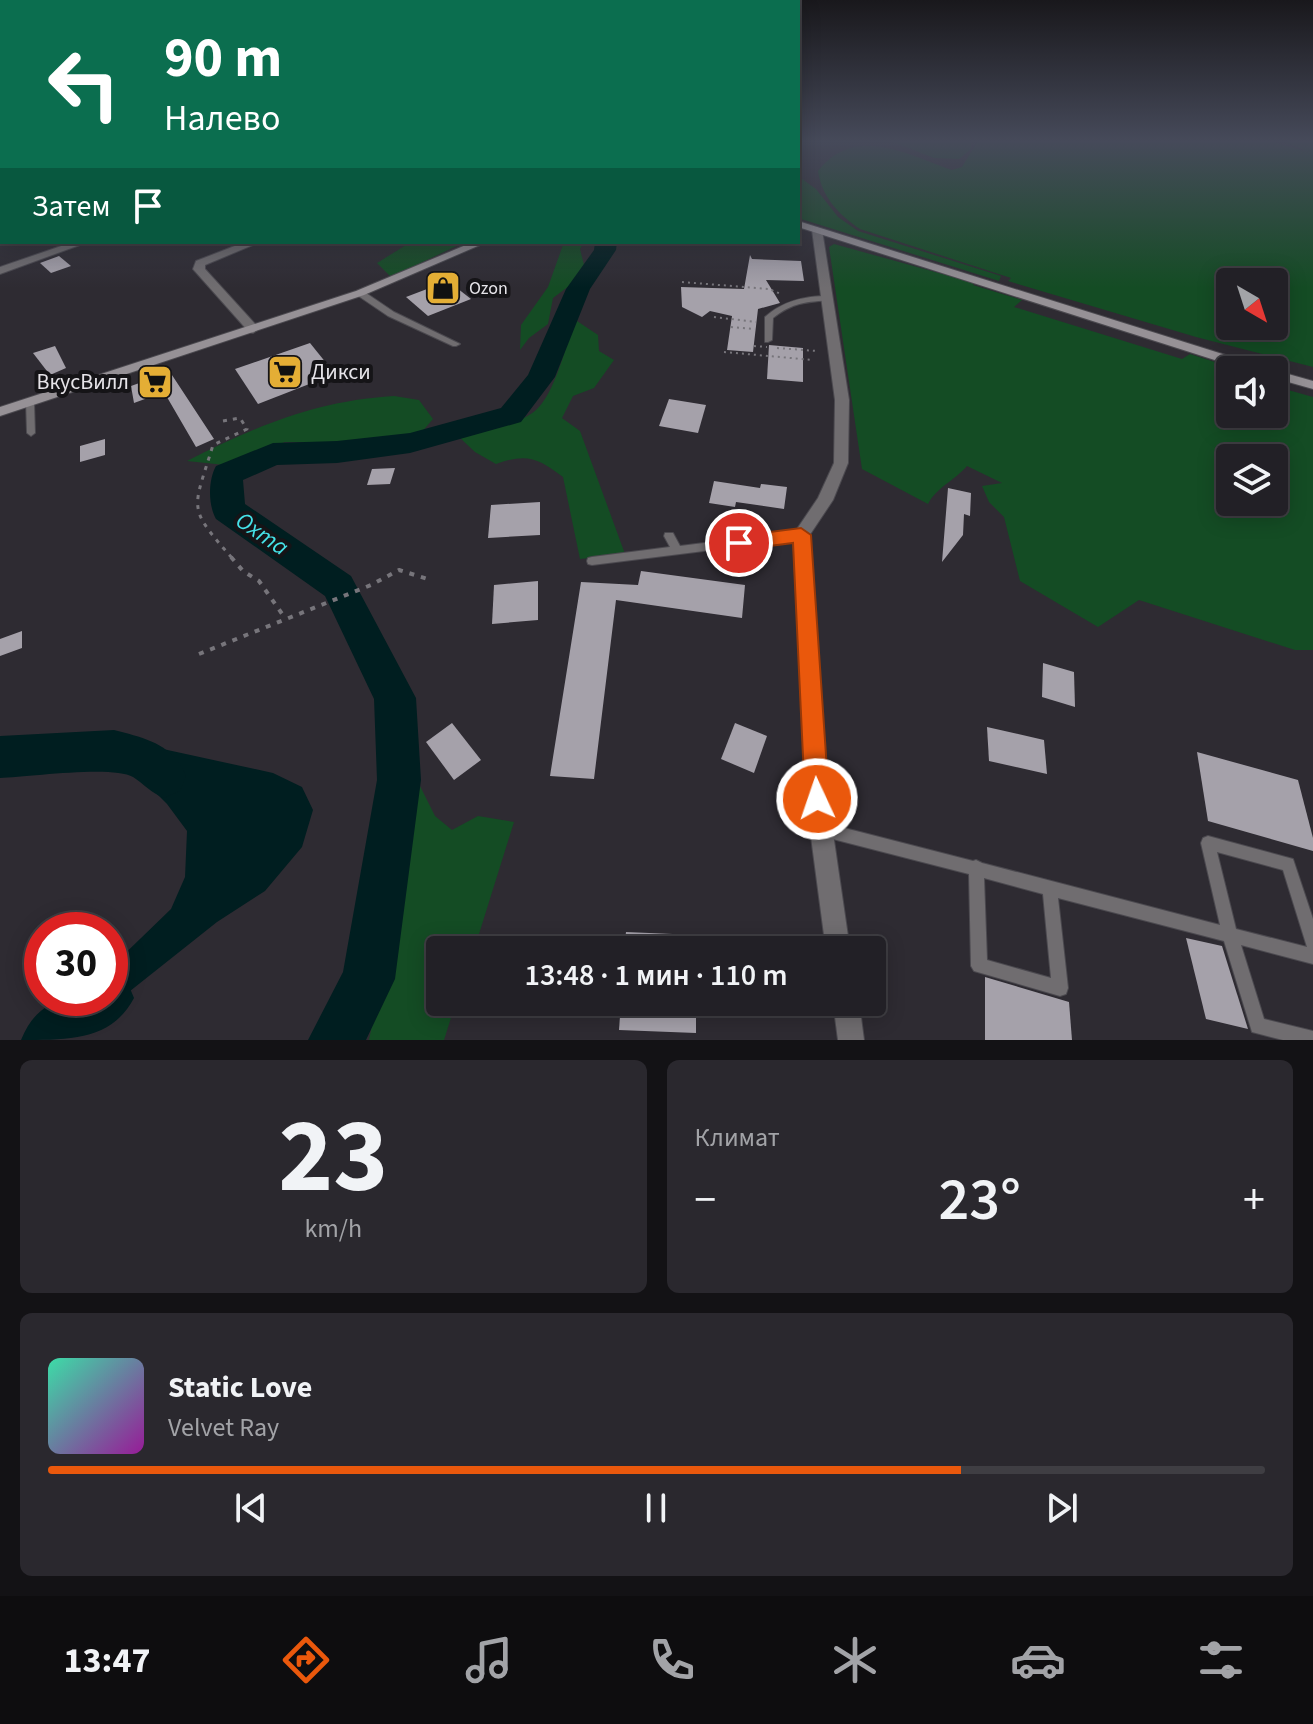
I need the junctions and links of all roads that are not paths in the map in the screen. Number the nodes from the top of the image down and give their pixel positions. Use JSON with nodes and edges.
{"nodes":[{"id":1,"x":800,"y":225,"type":"edge"},
{"id":2,"x":817,"y":230,"type":"junction"},
{"id":3,"x":77,"y":244,"type":"edge"},
{"id":4,"x":249,"y":244,"type":"edge"},
{"id":5,"x":477,"y":244,"type":"edge"},
{"id":6,"x":0,"y":271,"type":"edge"},
{"id":7,"x":360,"y":293,"type":"junction"},
{"id":8,"x":828,"y":298,"type":"junction"},
{"id":9,"x":253,"y":329,"type":"junction"},
{"id":10,"x":456,"y":344,"type":"dead end"},
{"id":11,"x":768,"y":344,"type":"road end"},
{"id":12,"x":1216,"y":356,"type":"edge"},
{"id":13,"x":1288,"y":378,"type":"edge"},
{"id":14,"x":1313,"y":385,"type":"edge"},
{"id":15,"x":30,"y":402,"type":"junction"},
{"id":16,"x":0,"y":412,"type":"edge"},
{"id":17,"x":31,"y":433,"type":"dead end"},
{"id":18,"x":801,"y":535,"type":"junction"},
{"id":19,"x":669,"y":536,"type":"dead end"},
{"id":20,"x":677,"y":550,"type":"junction"},
{"id":21,"x":592,"y":561,"type":"dead end"},
{"id":22,"x":821,"y":829,"type":"junction"},
{"id":23,"x":976,"y":867,"type":"junction"},
{"id":24,"x":1050,"y":887,"type":"junction"},
{"id":25,"x":1230,"y":934,"type":"junction"},
{"id":26,"x":836,"y":936,"type":"edge"},
{"id":27,"x":1313,"y":943,"type":"edge"},
{"id":28,"x":1313,"y":956,"type":"edge"},
{"id":29,"x":848,"y":1016,"type":"edge"},
{"id":30,"x":1313,"y":1039,"type":"edge"},
{"id":31,"x":851,"y":1040,"type":"edge"}],
"edges":[{"from":1,"to":2,"type":"street"},
{"from":2,"to":8,"type":"street"},
{"from":2,"to":12,"type":"street"},
{"from":3,"to":6,"type":"street"},
{"from":4,"to":9,"type":"street"},
{"from":5,"to":7,"type":"street"},
{"from":7,"to":9,"type":"street"},
{"from":7,"to":10,"type":"lane"},
{"from":8,"to":11,"type":"lane"},
{"from":8,"to":18,"type":"street"},
{"from":9,"to":15,"type":"street"},
{"from":13,"to":14,"type":"street"},
{"from":15,"to":16,"type":"street"},
{"from":15,"to":17,"type":"lane"},
{"from":18,"to":20,"type":"lane"},
{"from":18,"to":22,"type":"street"},
{"from":19,"to":20,"type":"lane"},
{"from":20,"to":21,"type":"lane"},
{"from":22,"to":23,"type":"lane"},
{"from":22,"to":26,"type":"street"},
{"from":23,"to":24,"type":"lane"},
{"from":23,"to":24,"type":"lane"},
{"from":24,"to":25,"type":"lane"},
{"from":25,"to":27,"type":"lane"},
{"from":25,"to":28,"type":"lane"},
{"from":25,"to":30,"type":"lane"},
{"from":29,"to":31,"type":"street"}]}
